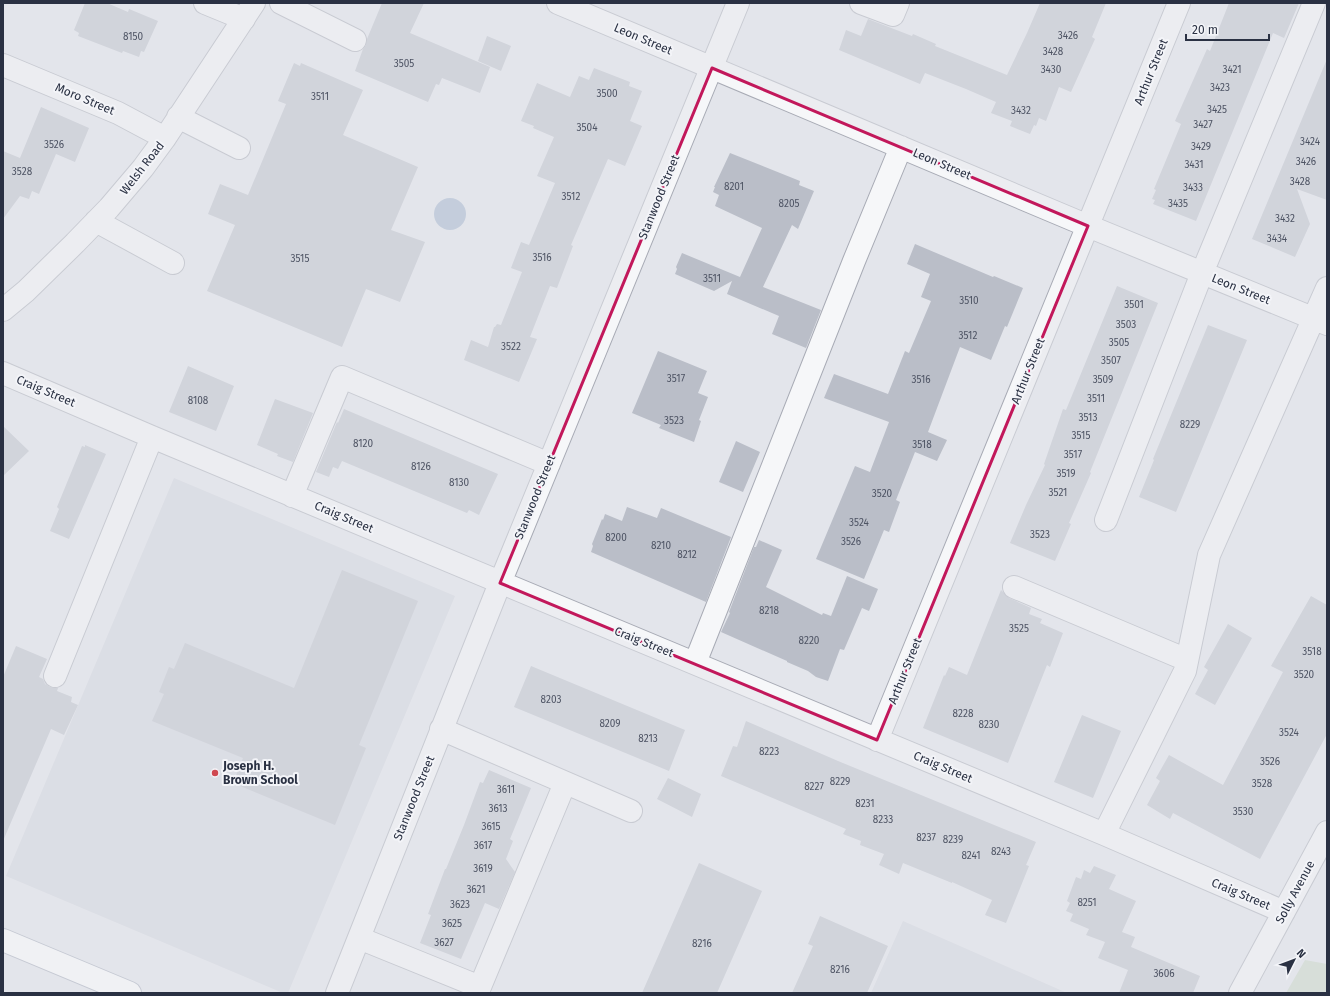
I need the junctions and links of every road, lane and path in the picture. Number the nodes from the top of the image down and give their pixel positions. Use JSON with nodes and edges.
{"nodes":[{"id":1,"x":205,"y":3,"type":"edge"},
{"id":2,"x":282,"y":3,"type":"edge"},
{"id":3,"x":738,"y":3,"type":"edge"},
{"id":4,"x":861,"y":3,"type":"edge"},
{"id":5,"x":898,"y":3,"type":"edge"},
{"id":6,"x":1179,"y":3,"type":"edge"},
{"id":7,"x":1314,"y":3,"type":"edge"},
{"id":8,"x":565,"y":4,"type":"edge"},
{"id":9,"x":249,"y":11,"type":"edge"},
{"id":10,"x":355,"y":40,"type":"dead end"},
{"id":11,"x":3,"y":65,"type":"edge"},
{"id":12,"x":712,"y":68,"type":"junction"},
{"id":13,"x":178,"y":117,"type":"junction"},
{"id":14,"x":165,"y":138,"type":"junction"},
{"id":15,"x":901,"y":147,"type":"junction"},
{"id":16,"x":239,"y":148,"type":"dead end"},
{"id":17,"x":96,"y":221,"type":"junction"},
{"id":18,"x":1088,"y":226,"type":"junction"},
{"id":19,"x":173,"y":263,"type":"dead end"},
{"id":20,"x":1202,"y":272,"type":"junction"},
{"id":21,"x":1327,"y":288,"type":"edge"},
{"id":22,"x":3,"y":310,"type":"edge"},
{"id":23,"x":1321,"y":322,"type":"edge"},
{"id":24,"x":3,"y":372,"type":"edge"},
{"id":25,"x":152,"y":437,"type":"junction"},
{"id":26,"x":549,"y":464,"type":"junction"},
{"id":27,"x":292,"y":496,"type":"junction"},
{"id":28,"x":1106,"y":520,"type":"dead end"},
{"id":29,"x":500,"y":583,"type":"junction"},
{"id":30,"x":1014,"y":587,"type":"dead end"},
{"id":31,"x":1186,"y":660,"type":"junction"},
{"id":32,"x":695,"y":663,"type":"junction"},
{"id":33,"x":55,"y":676,"type":"dead end"},
{"id":34,"x":441,"y":729,"type":"junction"},
{"id":35,"x":877,"y":740,"type":"junction"},
{"id":36,"x":565,"y":783,"type":"junction"},
{"id":37,"x":631,"y":811,"type":"dead end"},
{"id":38,"x":1327,"y":832,"type":"edge"},
{"id":39,"x":1104,"y":834,"type":"junction"},
{"id":40,"x":1284,"y":912,"type":"junction"},
{"id":41,"x":359,"y":938,"type":"junction"},
{"id":42,"x":3,"y":940,"type":"edge"},
{"id":43,"x":130,"y":993,"type":"edge"},
{"id":44,"x":337,"y":993,"type":"edge"},
{"id":45,"x":1240,"y":993,"type":"edge"}],
"edges":[{"from":1,"to":9,"type":"street"},
{"from":2,"to":10,"type":"street"},
{"from":3,"to":12,"type":"street","name":"Stanwood Street"},
{"from":4,"to":5,"type":"street"},
{"from":6,"to":18,"type":"street","name":"Arthur Street"},
{"from":7,"to":20,"type":"street"},
{"from":8,"to":12,"type":"street","name":"Leon Street"},
{"from":9,"to":13,"type":"street","name":"Welsh Road"},
{"from":11,"to":14,"type":"street","name":"Moro Street"},
{"from":12,"to":15,"type":"street","name":"Leon Street"},
{"from":12,"to":26,"type":"street","name":"Stanwood Street"},
{"from":13,"to":14,"type":"street","name":"Welsh Road"},
{"from":13,"to":16,"type":"street"},
{"from":14,"to":17,"type":"street","name":"Welsh Road"},
{"from":15,"to":18,"type":"street","name":"Leon Street"},
{"from":15,"to":32,"type":"street"},
{"from":17,"to":19,"type":"street"},
{"from":17,"to":22,"type":"street","name":"Welsh Road"},
{"from":18,"to":20,"type":"street","name":"Leon Street"},
{"from":18,"to":35,"type":"street","name":"Arthur Street"},
{"from":20,"to":23,"type":"street","name":"Leon Street"},
{"from":20,"to":28,"type":"street"},
{"from":21,"to":23,"type":"street"},
{"from":23,"to":31,"type":"street"},
{"from":24,"to":25,"type":"street","name":"Craig Street"},
{"from":25,"to":27,"type":"street","name":"Craig Street"},
{"from":25,"to":33,"type":"street"},
{"from":26,"to":27,"type":"street"},
{"from":26,"to":29,"type":"street","name":"Stanwood Street"},
{"from":27,"to":29,"type":"street","name":"Craig Street"},
{"from":29,"to":32,"type":"street","name":"Craig Street"},
{"from":29,"to":34,"type":"street","name":"Stanwood Street"},
{"from":30,"to":31,"type":"street"},
{"from":31,"to":39,"type":"street"},
{"from":32,"to":35,"type":"street","name":"Craig Street"},
{"from":34,"to":36,"type":"street"},
{"from":34,"to":41,"type":"street","name":"Stanwood Street"},
{"from":35,"to":39,"type":"street","name":"Craig Street"},
{"from":36,"to":37,"type":"street"},
{"from":36,"to":41,"type":"street"},
{"from":38,"to":40,"type":"street","name":"Solly Avenue"},
{"from":39,"to":40,"type":"street","name":"Craig Street"},
{"from":40,"to":45,"type":"street","name":"Solly Avenue"},
{"from":41,"to":44,"type":"street","name":"Stanwood Street"},
{"from":42,"to":43,"type":"main road"}]}
